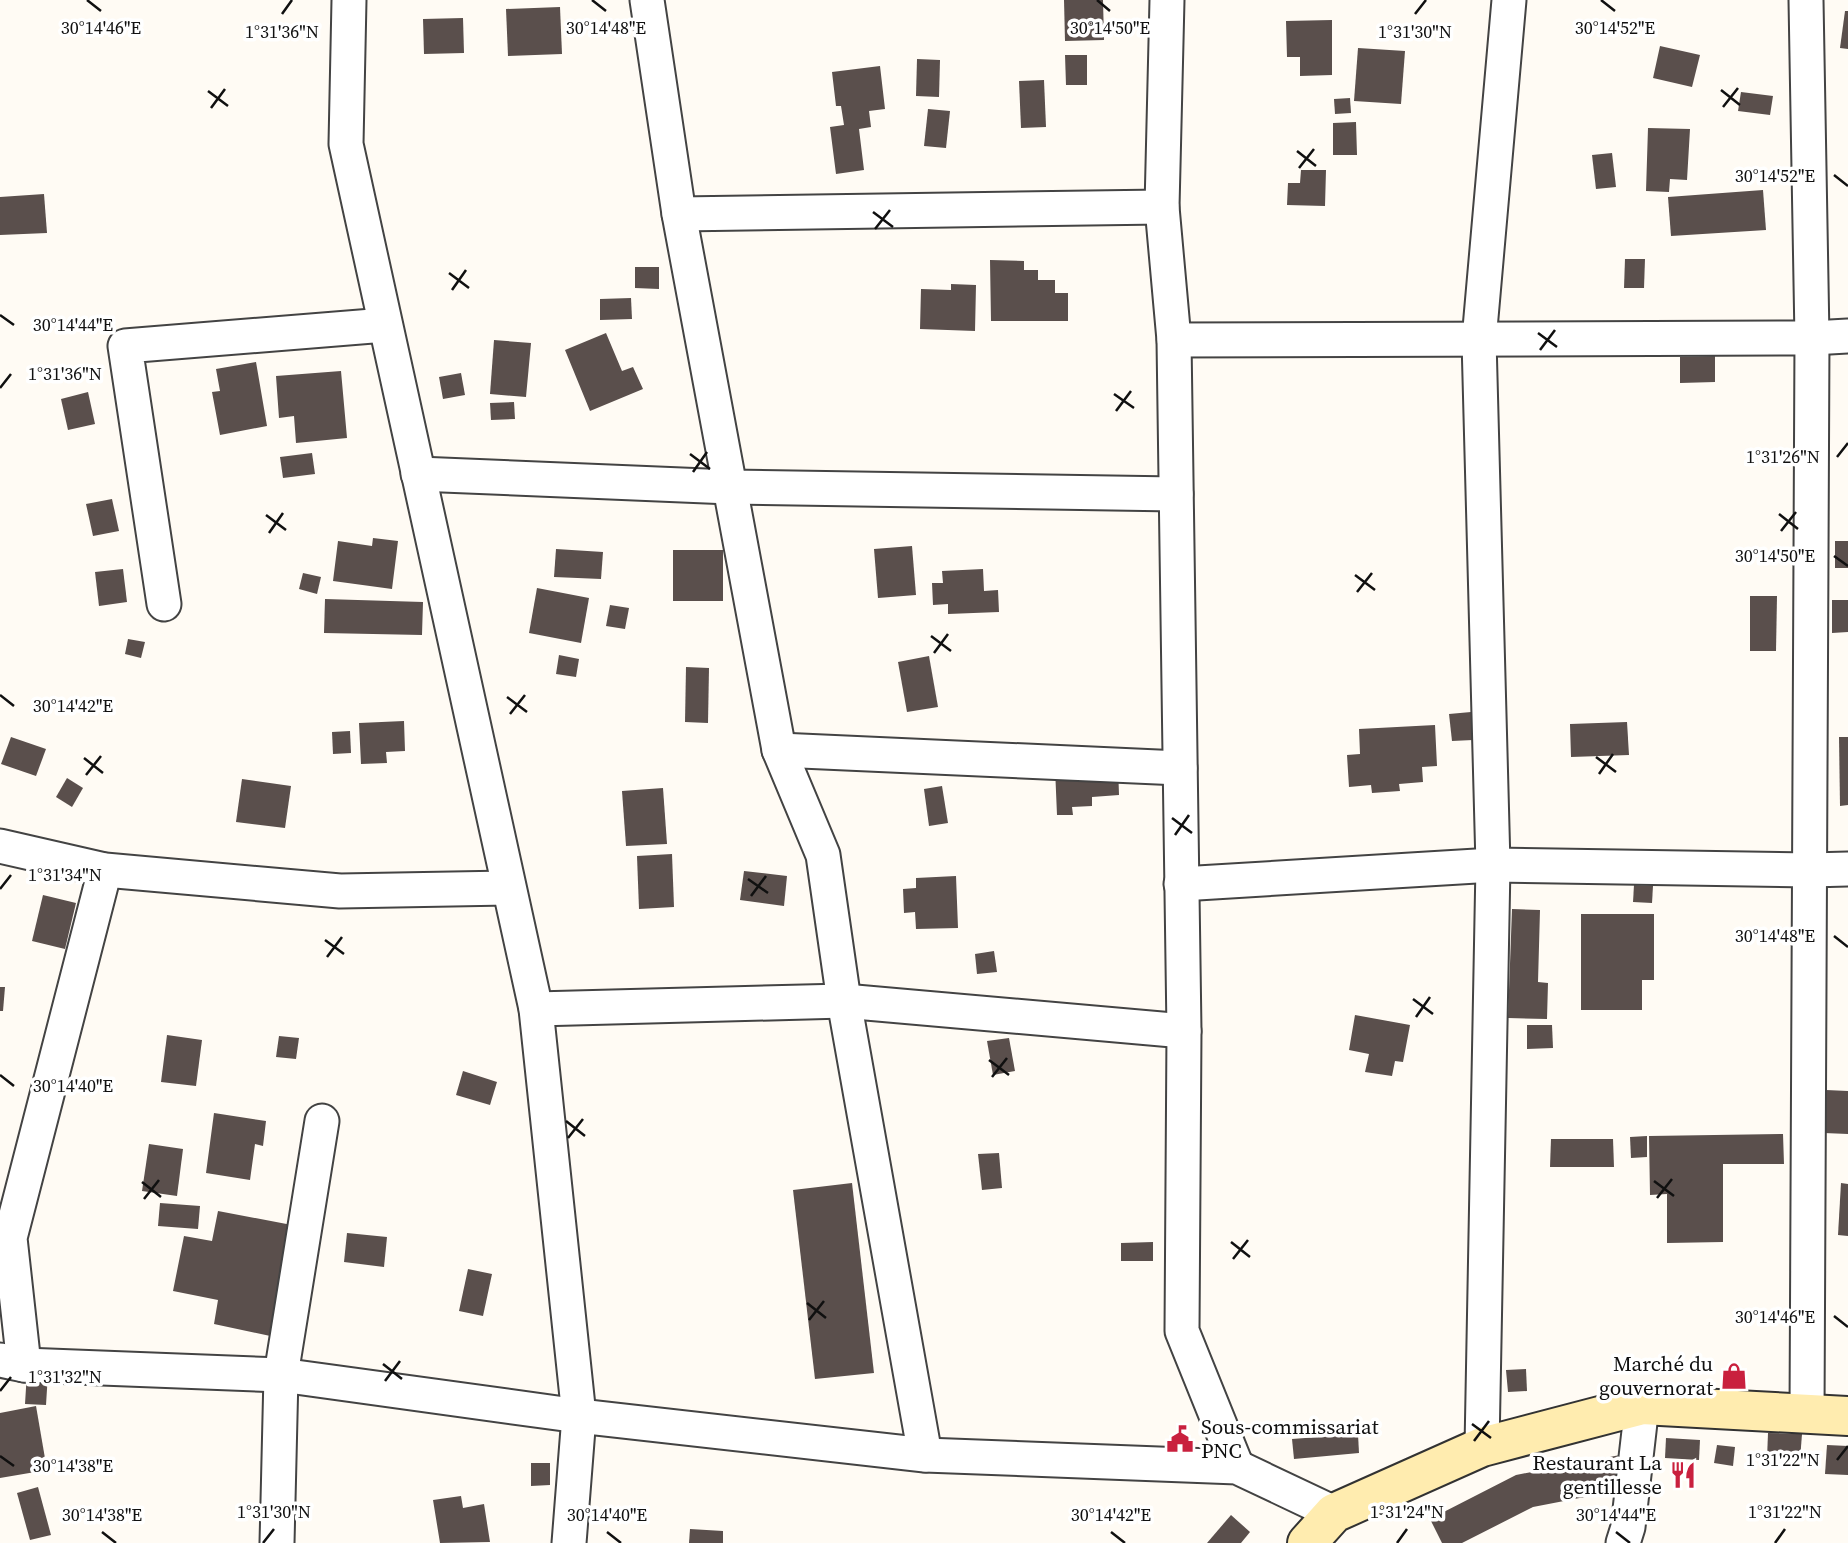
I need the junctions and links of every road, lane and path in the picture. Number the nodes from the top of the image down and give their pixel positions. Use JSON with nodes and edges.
{"nodes":[{"id":1,"x":349,"y":0,"type":"edge"},
{"id":2,"x":647,"y":0,"type":"edge"},
{"id":3,"x":1167,"y":0,"type":"edge"},
{"id":4,"x":1509,"y":0,"type":"edge"},
{"id":5,"x":1806,"y":0,"type":"edge"},
{"id":6,"x":1161,"y":207,"type":"junction"},
{"id":7,"x":679,"y":214,"type":"junction"},
{"id":8,"x":385,"y":325,"type":"junction"},
{"id":9,"x":1848,"y":336,"type":"edge"},
{"id":10,"x":1812,"y":338,"type":"junction"},
{"id":11,"x":1174,"y":340,"type":"junction"},
{"id":12,"x":1479,"y":340,"type":"junction"},
{"id":13,"x":418,"y":474,"type":"junction"},
{"id":14,"x":730,"y":487,"type":"junction"},
{"id":15,"x":1176,"y":494,"type":"junction"},
{"id":16,"x":164,"y":604,"type":"dead end"},
{"id":17,"x":779,"y":750,"type":"junction"},
{"id":18,"x":1180,"y":768,"type":"junction"},
{"id":19,"x":0,"y":846,"type":"edge"},
{"id":20,"x":1493,"y":865,"type":"junction"},
{"id":21,"x":1848,"y":869,"type":"edge"},
{"id":22,"x":105,"y":870,"type":"junction"},
{"id":23,"x":1810,"y":870,"type":"junction"},
{"id":24,"x":1181,"y":884,"type":"junction"},
{"id":25,"x":508,"y":888,"type":"junction"},
{"id":26,"x":844,"y":1001,"type":"junction"},
{"id":27,"x":536,"y":1009,"type":"junction"},
{"id":28,"x":1184,"y":1031,"type":"junction"},
{"id":29,"x":322,"y":1121,"type":"dead end"},
{"id":30,"x":12,"y":1363,"type":"edge"},
{"id":31,"x":281,"y":1376,"type":"junction"},
{"id":32,"x":1642,"y":1405,"type":"junction"},
{"id":33,"x":1807,"y":1414,"type":"junction"},
{"id":34,"x":579,"y":1416,"type":"junction"},
{"id":35,"x":1848,"y":1416,"type":"edge"},
{"id":36,"x":1482,"y":1447,"type":"junction"},
{"id":37,"x":925,"y":1455,"type":"junction"},
{"id":38,"x":1237,"y":1467,"type":"junction"},
{"id":39,"x":1334,"y":1513,"type":"junction"},
{"id":40,"x":277,"y":1543,"type":"edge"},
{"id":41,"x":569,"y":1543,"type":"edge"},
{"id":42,"x":1307,"y":1543,"type":"edge"},
{"id":43,"x":1623,"y":1543,"type":"edge"}],
"edges":[{"from":1,"to":8,"type":"street"},
{"from":2,"to":7,"type":"street"},
{"from":3,"to":6,"type":"street"},
{"from":4,"to":12,"type":"street"},
{"from":5,"to":10,"type":"street"},
{"from":6,"to":7,"type":"street"},
{"from":6,"to":11,"type":"street"},
{"from":7,"to":14,"type":"street"},
{"from":8,"to":13,"type":"street"},
{"from":8,"to":16,"type":"street"},
{"from":9,"to":10,"type":"street"},
{"from":10,"to":12,"type":"street"},
{"from":10,"to":23,"type":"street"},
{"from":11,"to":12,"type":"street"},
{"from":11,"to":15,"type":"street"},
{"from":12,"to":20,"type":"street"},
{"from":13,"to":14,"type":"street"},
{"from":13,"to":25,"type":"street"},
{"from":14,"to":15,"type":"street"},
{"from":14,"to":17,"type":"street"},
{"from":15,"to":18,"type":"street"},
{"from":17,"to":18,"type":"street"},
{"from":17,"to":26,"type":"street"},
{"from":18,"to":24,"type":"street"},
{"from":19,"to":22,"type":"street"},
{"from":20,"to":23,"type":"street"},
{"from":20,"to":24,"type":"street"},
{"from":20,"to":36,"type":"street"},
{"from":21,"to":23,"type":"street"},
{"from":22,"to":25,"type":"street"},
{"from":22,"to":30,"type":"street"},
{"from":23,"to":33,"type":"street"},
{"from":24,"to":28,"type":"street"},
{"from":25,"to":27,"type":"street"},
{"from":26,"to":27,"type":"street"},
{"from":26,"to":28,"type":"street"},
{"from":26,"to":37,"type":"street"},
{"from":27,"to":34,"type":"street"},
{"from":28,"to":38,"type":"street"},
{"from":29,"to":31,"type":"street"},
{"from":30,"to":31,"type":"street"},
{"from":31,"to":34,"type":"street"},
{"from":31,"to":40,"type":"street"},
{"from":32,"to":33,"type":"street"},
{"from":32,"to":36,"type":"street"},
{"from":32,"to":43,"type":"street"},
{"from":33,"to":35,"type":"street"},
{"from":34,"to":37,"type":"street"},
{"from":34,"to":41,"type":"street"},
{"from":36,"to":39,"type":"street"},
{"from":37,"to":38,"type":"street"},
{"from":38,"to":39,"type":"street"},
{"from":39,"to":42,"type":"street"}]}
